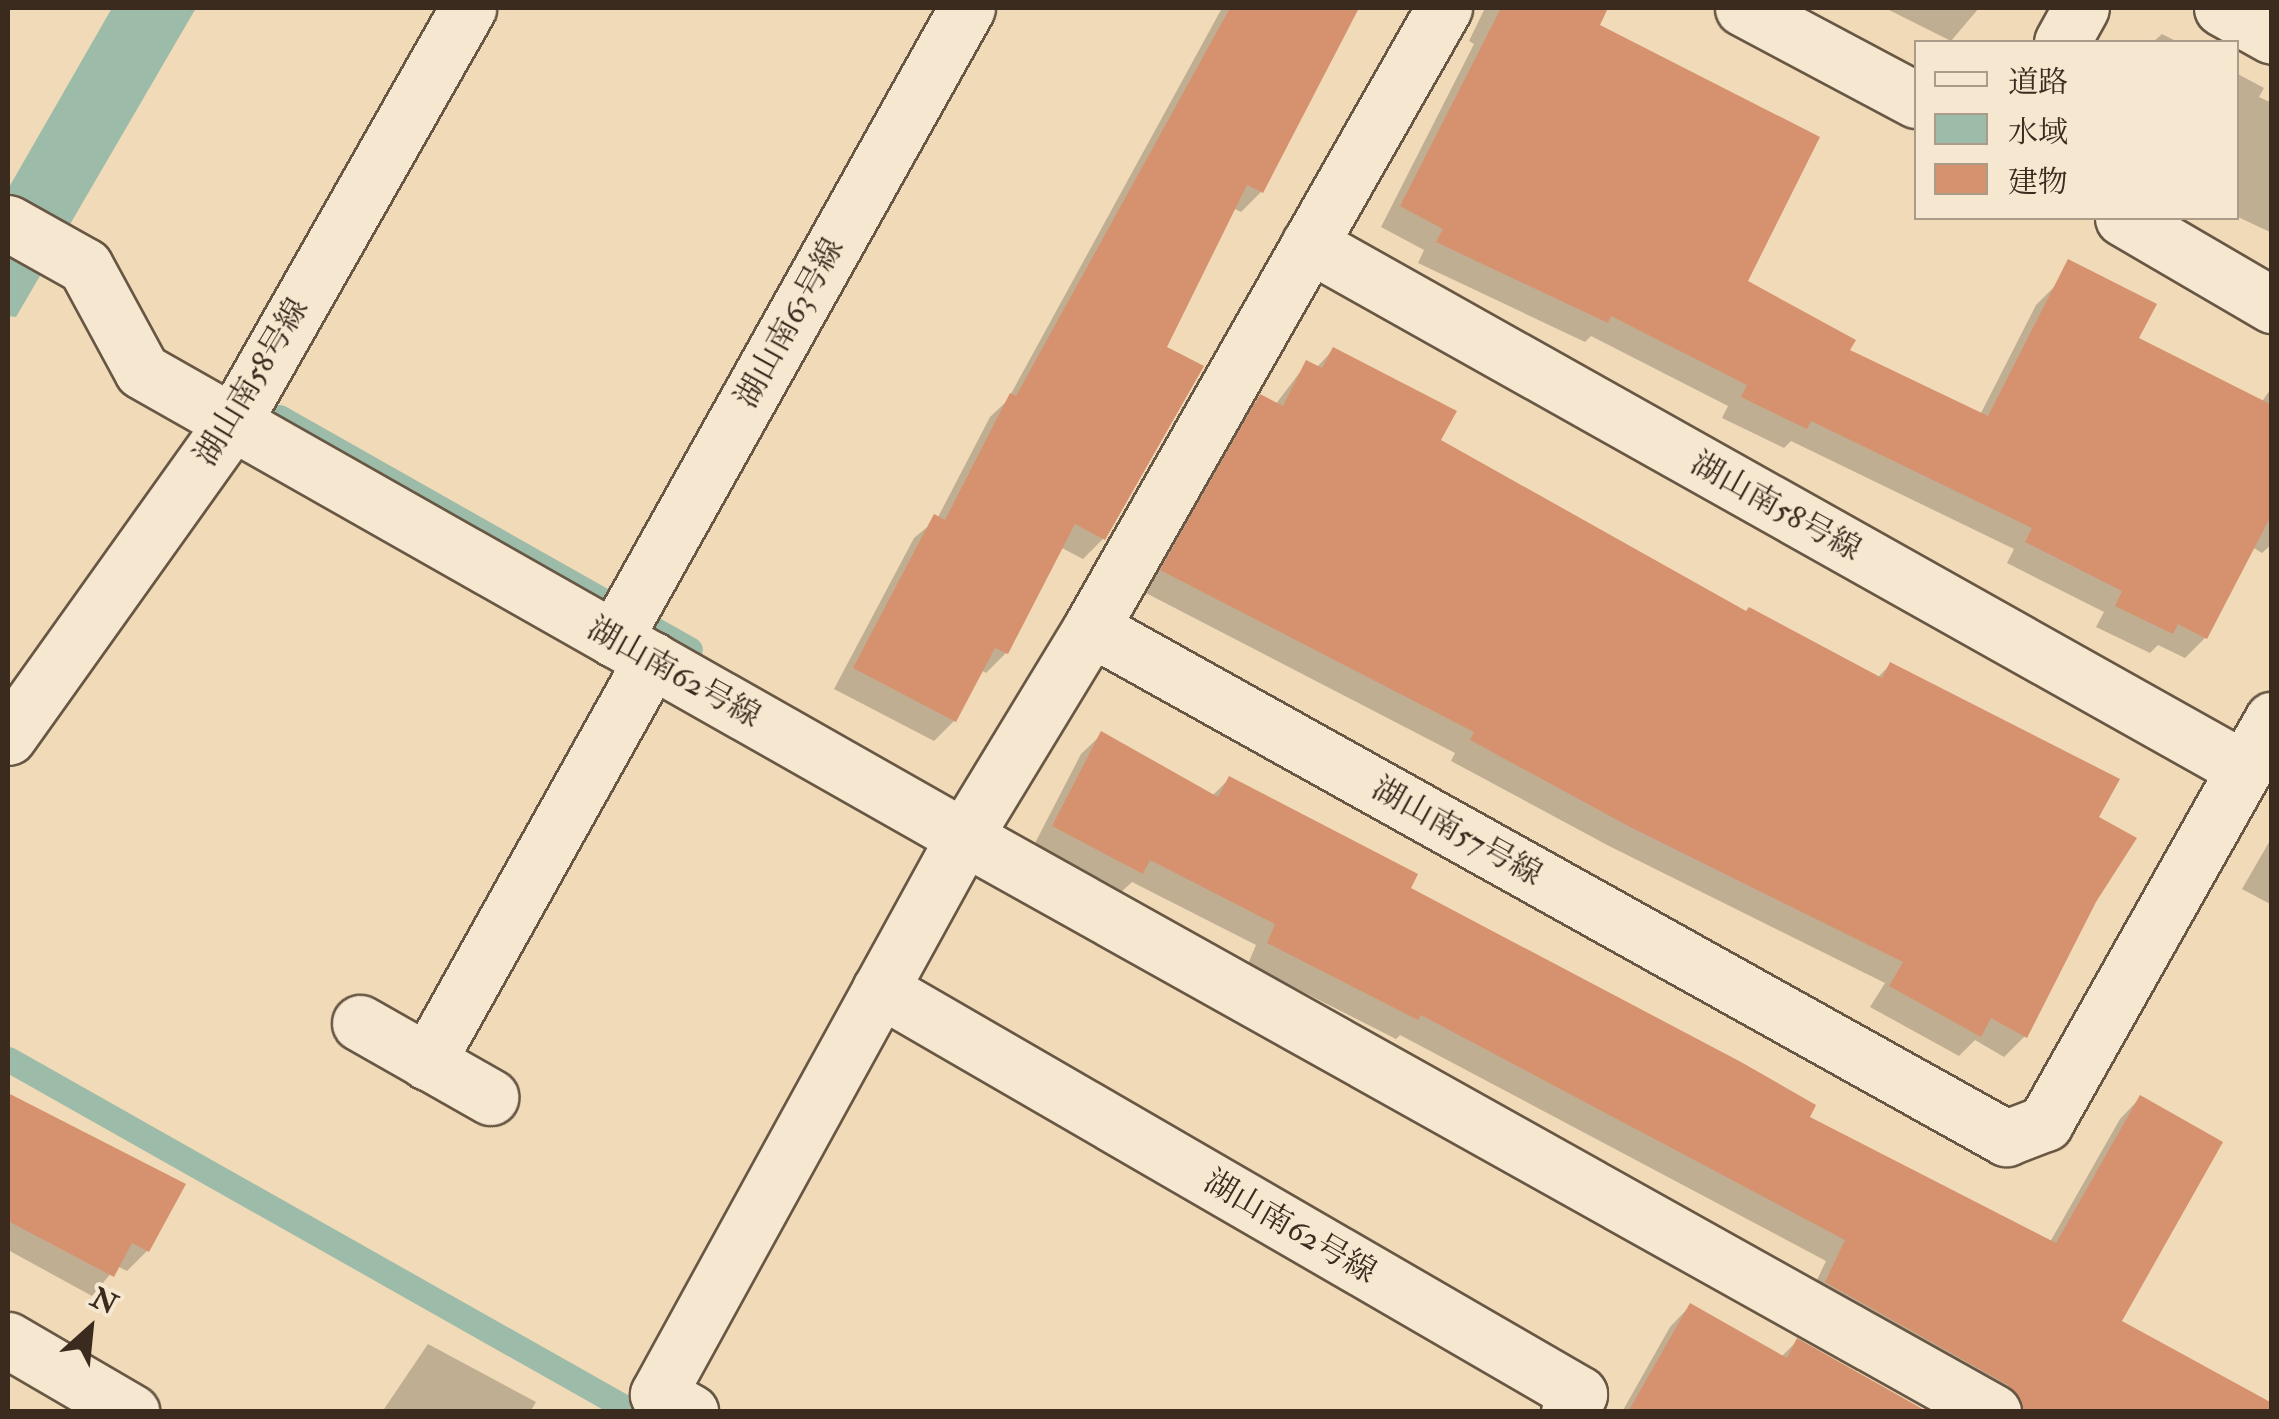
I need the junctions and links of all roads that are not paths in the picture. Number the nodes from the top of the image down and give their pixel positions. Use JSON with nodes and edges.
{"nodes":[{"id":1,"x":468,"y":8,"type":"edge"},
{"id":2,"x":967,"y":8,"type":"edge"},
{"id":3,"x":1444,"y":8,"type":"edge"},
{"id":4,"x":1743,"y":8,"type":"edge"},
{"id":5,"x":2082,"y":8,"type":"edge"},
{"id":6,"x":2222,"y":8,"type":"edge"},
{"id":7,"x":2272,"y":36,"type":"edge"},
{"id":8,"x":2063,"y":40,"type":"edge"},
{"id":9,"x":1914,"y":99,"type":"edge"},
{"id":10,"x":2126,"y":220,"type":"edge"},
{"id":11,"x":8,"y":223,"type":"edge"},
{"id":12,"x":1309,"y":244,"type":"junction"},
{"id":13,"x":2272,"y":305,"type":"edge"},
{"id":14,"x":234,"y":422,"type":"junction"},
{"id":15,"x":1091,"y":628,"type":"junction"},
{"id":16,"x":633,"y":650,"type":"junction"},
{"id":17,"x":2272,"y":720,"type":"edge"},
{"id":18,"x":8,"y":736,"type":"edge"},
{"id":19,"x":2244,"y":769,"type":"junction"},
{"id":20,"x":964,"y":837,"type":"junction"},
{"id":21,"x":880,"y":989,"type":"junction"},
{"id":22,"x":360,"y":1023,"type":"dead end"},
{"id":23,"x":427,"y":1062,"type":"junction"},
{"id":24,"x":490,"y":1097,"type":"dead end"},
{"id":25,"x":8,"y":1340,"type":"edge"},
{"id":26,"x":131,"y":1412,"type":"edge"},
{"id":27,"x":690,"y":1412,"type":"edge"},
{"id":28,"x":1570,"y":1412,"type":"edge"},
{"id":29,"x":1992,"y":1412,"type":"edge"}],
"edges":[{"from":1,"to":14,"type":"street","name":"湖山南58号線"},
{"from":2,"to":16,"type":"street","name":"湖山南63号線"},
{"from":3,"to":12,"type":"street"},
{"from":4,"to":9,"type":"street"},
{"from":5,"to":8,"type":"street"},
{"from":6,"to":7,"type":"street"},
{"from":10,"to":13,"type":"street"},
{"from":11,"to":14,"type":"street","name":"湖山南62号線"},
{"from":12,"to":15,"type":"street"},
{"from":12,"to":19,"type":"street","name":"湖山南58号線"},
{"from":14,"to":16,"type":"street","name":"湖山南62号線"},
{"from":14,"to":18,"type":"street","name":"湖山南58号線"},
{"from":15,"to":19,"type":"street","name":"湖山南57号線"},
{"from":15,"to":20,"type":"street"},
{"from":16,"to":20,"type":"street","name":"湖山南62号線"},
{"from":16,"to":23,"type":"street","name":"湖山南63号線"},
{"from":17,"to":19,"type":"street","name":"湖山南57号線"},
{"from":20,"to":21,"type":"street"},
{"from":20,"to":29,"type":"street","name":"湖山南62号線"},
{"from":21,"to":27,"type":"street"},
{"from":21,"to":28,"type":"street","name":"湖山南62号線"},
{"from":22,"to":23,"type":"street"},
{"from":23,"to":24,"type":"street"},
{"from":25,"to":26,"type":"street"}]}
